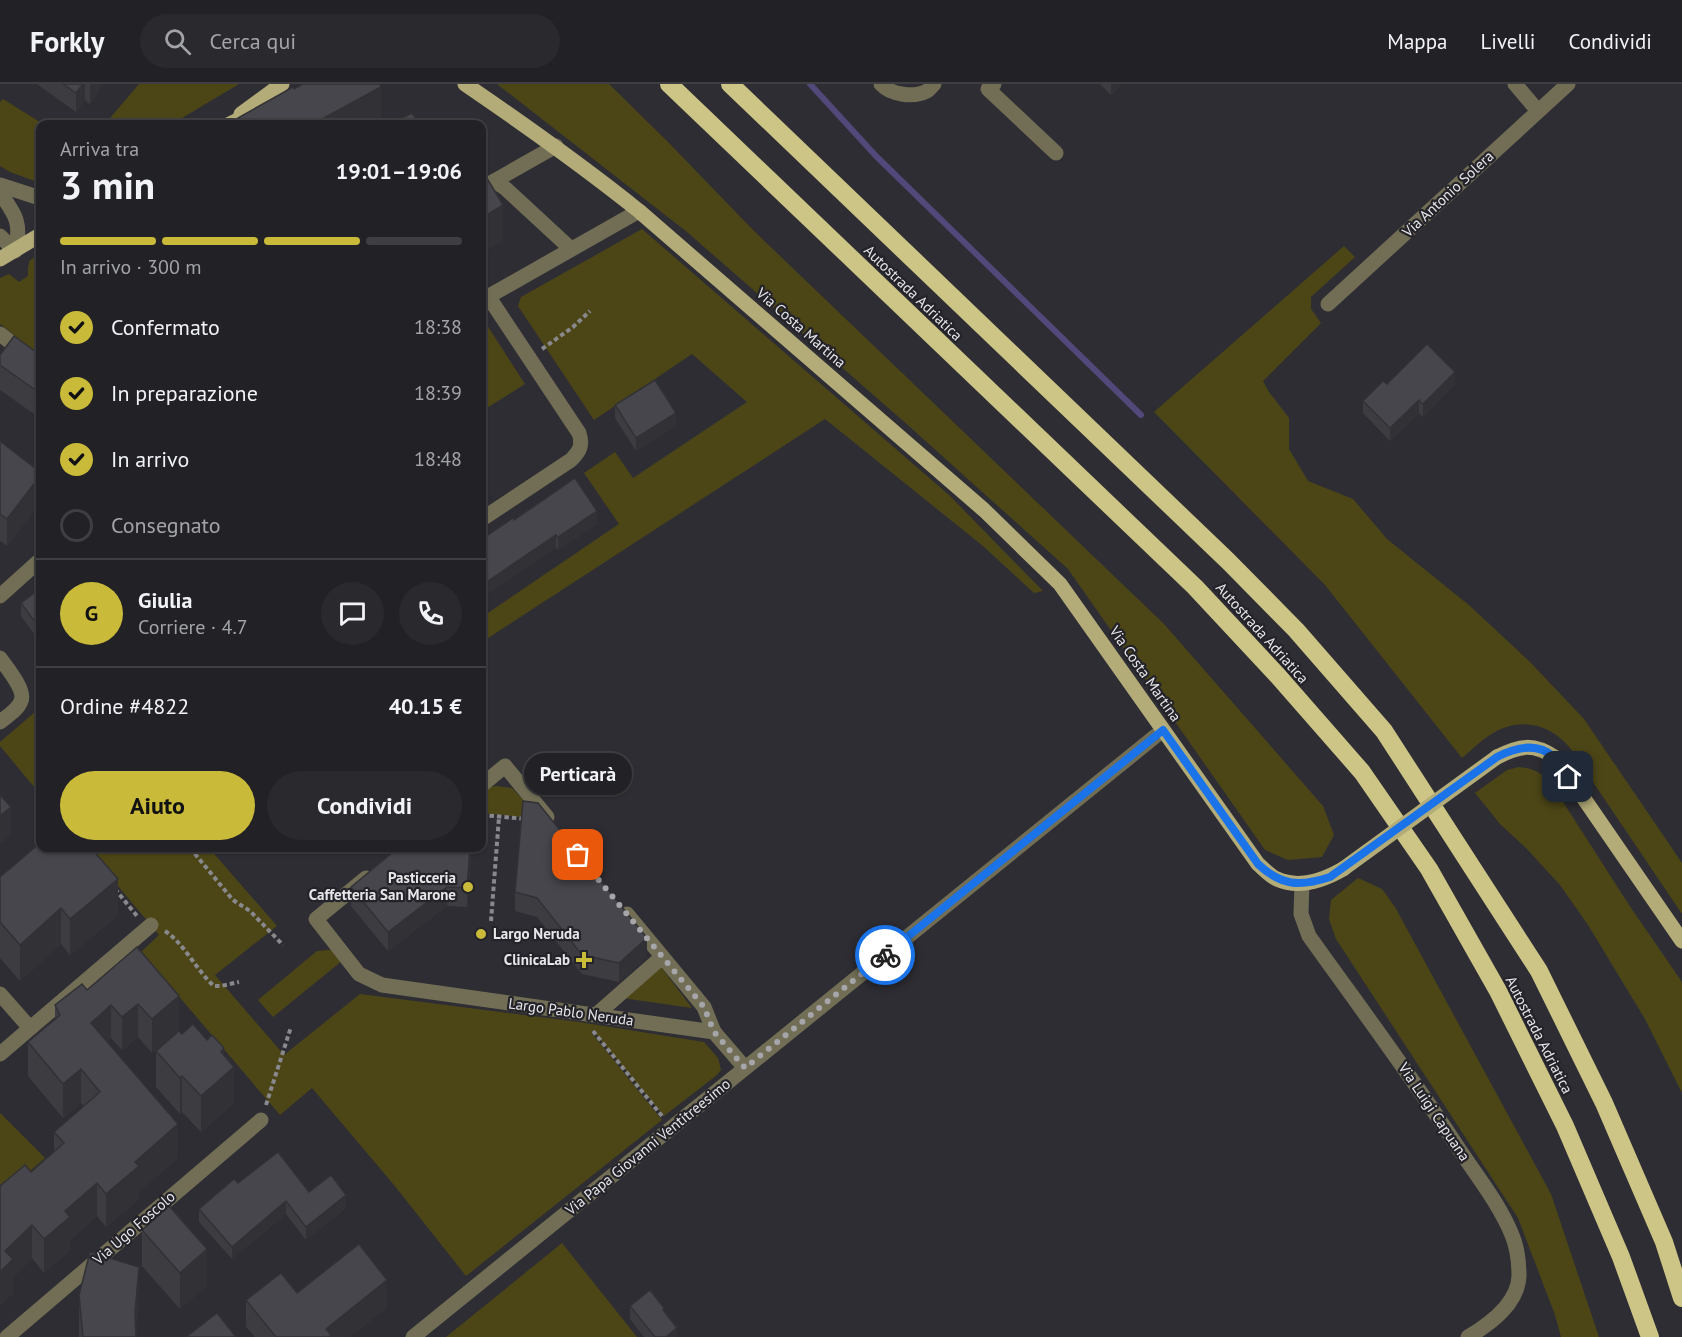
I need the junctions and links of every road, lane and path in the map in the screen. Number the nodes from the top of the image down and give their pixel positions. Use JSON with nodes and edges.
{"nodes":[{"id":1,"x":465,"y":84,"type":"edge"},
{"id":2,"x":669,"y":84,"type":"edge"},
{"id":3,"x":730,"y":84,"type":"edge"},
{"id":4,"x":881,"y":84,"type":"edge"},
{"id":5,"x":994,"y":84,"type":"edge"},
{"id":6,"x":1515,"y":84,"type":"edge"},
{"id":7,"x":1568,"y":84,"type":"edge"},
{"id":8,"x":931,"y":87,"type":"edge"},
{"id":9,"x":288,"y":88,"type":"edge"},
{"id":10,"x":1538,"y":111,"type":"junction"},
{"id":11,"x":236,"y":120,"type":"edge"},
{"id":12,"x":556,"y":146,"type":"junction"},
{"id":13,"x":1056,"y":153,"type":"dead end"},
{"id":14,"x":488,"y":184,"type":"edge"},
{"id":15,"x":0,"y":185,"type":"edge"},
{"id":16,"x":0,"y":193,"type":"edge"},
{"id":17,"x":36,"y":197,"type":"edge"},
{"id":18,"x":639,"y":211,"type":"junction"},
{"id":19,"x":0,"y":236,"type":"edge"},
{"id":20,"x":36,"y":238,"type":"edge"},
{"id":21,"x":572,"y":249,"type":"junction"},
{"id":22,"x":15,"y":251,"type":"junction"},
{"id":23,"x":0,"y":259,"type":"edge"},
{"id":24,"x":486,"y":297,"type":"edge"},
{"id":25,"x":486,"y":299,"type":"edge"},
{"id":26,"x":1328,"y":304,"type":"dead end"},
{"id":27,"x":590,"y":311,"type":"dead end"},
{"id":28,"x":0,"y":334,"type":"edge"},
{"id":29,"x":529,"y":358,"type":"junction"},
{"id":30,"x":36,"y":362,"type":"edge"},
{"id":31,"x":486,"y":516,"type":"edge"},
{"id":32,"x":36,"y":564,"type":"edge"},
{"id":33,"x":0,"y":596,"type":"edge"},
{"id":34,"x":0,"y":658,"type":"edge"},
{"id":35,"x":0,"y":722,"type":"edge"},
{"id":36,"x":1163,"y":730,"type":"junction"},
{"id":37,"x":486,"y":782,"type":"edge"},
{"id":38,"x":486,"y":815,"type":"edge"},
{"id":39,"x":500,"y":816,"type":"junction"},
{"id":40,"x":523,"y":819,"type":"edge"},
{"id":41,"x":558,"y":831,"type":"edge"},
{"id":42,"x":193,"y":852,"type":"edge"},
{"id":43,"x":378,"y":869,"type":"edge"},
{"id":44,"x":110,"y":883,"type":"edge"},
{"id":45,"x":1302,"y":883,"type":"junction"},
{"id":46,"x":618,"y":903,"type":"edge"},
{"id":47,"x":491,"y":921,"type":"dead end"},
{"id":48,"x":149,"y":927,"type":"junction"},
{"id":49,"x":1682,"y":941,"type":"edge"},
{"id":50,"x":284,"y":945,"type":"dead end"},
{"id":51,"x":662,"y":957,"type":"junction"},
{"id":52,"x":240,"y":982,"type":"dead end"},
{"id":53,"x":0,"y":994,"type":"edge"},
{"id":54,"x":596,"y":1015,"type":"junction"},
{"id":55,"x":291,"y":1027,"type":"dead end"},
{"id":56,"x":30,"y":1028,"type":"junction"},
{"id":57,"x":714,"y":1032,"type":"junction"},
{"id":58,"x":0,"y":1054,"type":"edge"},
{"id":59,"x":745,"y":1068,"type":"junction"},
{"id":60,"x":261,"y":1120,"type":"joint"},
{"id":61,"x":671,"y":1128,"type":"junction"},
{"id":62,"x":1682,"y":1298,"type":"edge"},
{"id":63,"x":8,"y":1337,"type":"edge"},
{"id":64,"x":413,"y":1337,"type":"edge"},
{"id":65,"x":1468,"y":1337,"type":"edge"},
{"id":66,"x":1650,"y":1337,"type":"edge"}],
"edges":[{"from":1,"to":12,"type":"main road","name":"Via Costa Martina"},
{"from":2,"to":66,"type":"highway","name":"Autostrada Adriatica"},
{"from":3,"to":62,"type":"highway","name":"Autostrada Adriatica"},
{"from":4,"to":8,"type":"street"},
{"from":5,"to":13,"type":"street"},
{"from":6,"to":10,"type":"street"},
{"from":7,"to":10,"type":"street","name":"Via Antonio Solera"},
{"from":9,"to":11,"type":"main road"},
{"from":10,"to":26,"type":"street","name":"Via Antonio Solera"},
{"from":12,"to":14,"type":"street"},
{"from":12,"to":18,"type":"main road","name":"Via Costa Martina"},
{"from":14,"to":21,"type":"street"},
{"from":15,"to":17,"type":"street"},
{"from":16,"to":22,"type":"street"},
{"from":18,"to":21,"type":"street"},
{"from":18,"to":36,"type":"main road","name":"Via Costa Martina"},
{"from":19,"to":22,"type":"street"},
{"from":20,"to":22,"type":"main road"},
{"from":21,"to":24,"type":"street"},
{"from":22,"to":23,"type":"main road"},
{"from":25,"to":29,"type":"street"},
{"from":27,"to":29,"type":"path"},
{"from":28,"to":30,"type":"street"},
{"from":29,"to":31,"type":"street"},
{"from":32,"to":33,"type":"street"},
{"from":34,"to":35,"type":"street"},
{"from":36,"to":45,"type":"main road","name":"Via Costa Martina"},
{"from":36,"to":59,"type":"street","name":"Via Papa Giovanni Ventitreesimo"},
{"from":37,"to":41,"type":"street"},
{"from":38,"to":39,"type":"path"},
{"from":39,"to":40,"type":"path"},
{"from":39,"to":47,"type":"path"},
{"from":42,"to":50,"type":"path"},
{"from":43,"to":54,"type":"street","name":"Largo Pablo Neruda"},
{"from":44,"to":48,"type":"path"},
{"from":45,"to":49,"type":"main road","name":"Via Costa Martina","bridge":true},
{"from":45,"to":65,"type":"street","name":"Via Luigi Capuana"},
{"from":46,"to":51,"type":"street"},
{"from":48,"to":52,"type":"path"},
{"from":48,"to":56,"type":"street"},
{"from":51,"to":54,"type":"street"},
{"from":51,"to":57,"type":"street"},
{"from":53,"to":56,"type":"street"},
{"from":54,"to":57,"type":"street","name":"Largo Pablo Neruda"},
{"from":54,"to":61,"type":"path"},
{"from":55,"to":60,"type":"path"},
{"from":56,"to":58,"type":"street"},
{"from":57,"to":59,"type":"street"},
{"from":59,"to":61,"type":"street","name":"Via Papa Giovanni Ventitreesimo"},
{"from":60,"to":63,"type":"street","name":"Via Ugo Foscolo"},
{"from":61,"to":64,"type":"street","name":"Via Papa Giovanni Ventitreesimo"}]}
